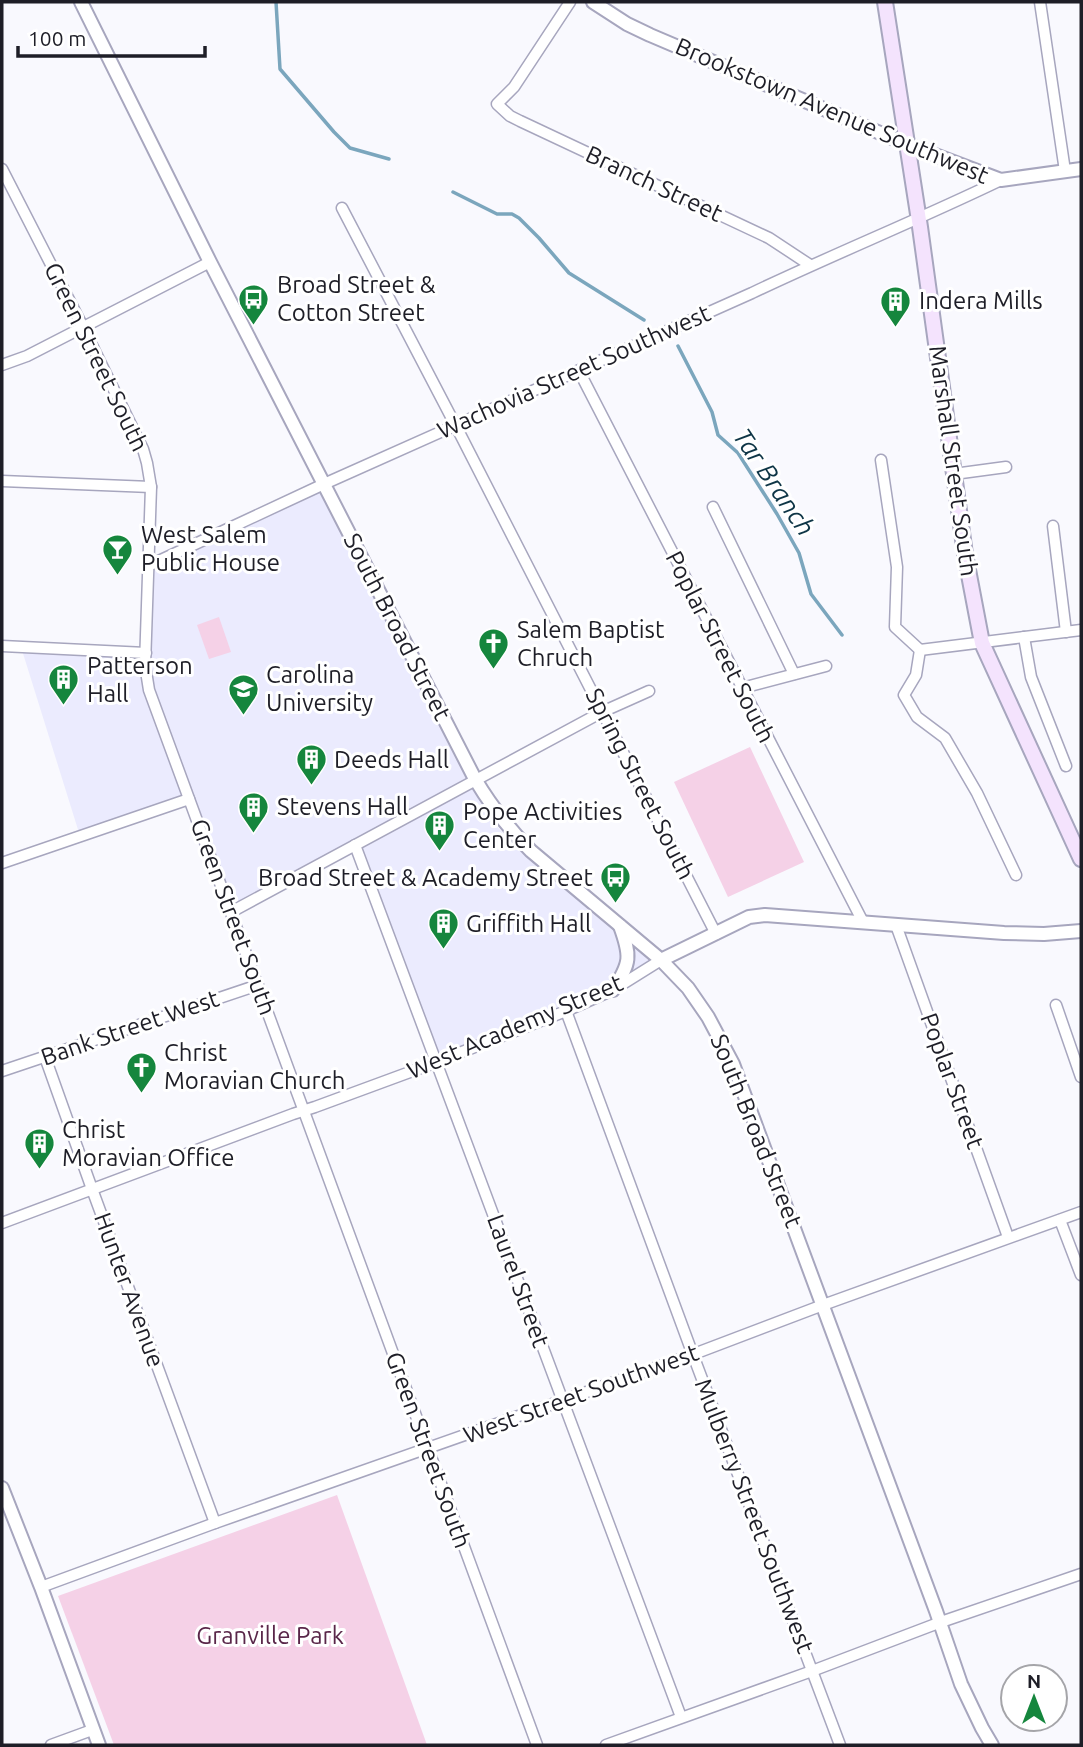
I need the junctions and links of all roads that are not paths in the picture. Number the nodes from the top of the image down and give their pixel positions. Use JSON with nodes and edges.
{"nodes":[{"id":1,"x":81,"y":2,"type":"edge"},
{"id":2,"x":570,"y":2,"type":"edge"},
{"id":3,"x":593,"y":2,"type":"edge"},
{"id":4,"x":885,"y":2,"type":"edge"},
{"id":5,"x":1040,"y":2,"type":"edge"},
{"id":6,"x":906,"y":144,"type":"junction"},
{"id":7,"x":2,"y":169,"type":"edge"},
{"id":8,"x":1081,"y":169,"type":"edge"},
{"id":9,"x":1065,"y":171,"type":"junction"},
{"id":10,"x":1000,"y":180,"type":"junction"},
{"id":11,"x":342,"y":208,"type":"dead end"},
{"id":12,"x":919,"y":219,"type":"junction"},
{"id":13,"x":210,"y":262,"type":"junction"},
{"id":14,"x":810,"y":265,"type":"junction"},
{"id":15,"x":83,"y":327,"type":"junction"},
{"id":16,"x":2,"y":365,"type":"edge"},
{"id":17,"x":579,"y":371,"type":"junction"},
{"id":18,"x":456,"y":425,"type":"junction"},
{"id":19,"x":881,"y":460,"type":"dead end"},
{"id":20,"x":1006,"y":467,"type":"dead end"},
{"id":21,"x":954,"y":474,"type":"junction"},
{"id":22,"x":2,"y":481,"type":"edge"},
{"id":23,"x":324,"y":484,"type":"junction"},
{"id":24,"x":151,"y":487,"type":"junction"},
{"id":25,"x":713,"y":507,"type":"dead end"},
{"id":26,"x":1053,"y":526,"type":"dead end"},
{"id":27,"x":148,"y":566,"type":"junction"},
{"id":28,"x":1081,"y":630,"type":"edge"},
{"id":29,"x":1066,"y":632,"type":"junction"},
{"id":30,"x":1024,"y":637,"type":"junction"},
{"id":31,"x":982,"y":643,"type":"junction"},
{"id":32,"x":2,"y":646,"type":"edge"},
{"id":33,"x":920,"y":650,"type":"junction"},
{"id":34,"x":146,"y":653,"type":"junction"},
{"id":35,"x":826,"y":666,"type":"dead end"},
{"id":36,"x":794,"y":674,"type":"junction"},
{"id":37,"x":741,"y":688,"type":"junction"},
{"id":38,"x":649,"y":691,"type":"dead end"},
{"id":39,"x":602,"y":712,"type":"junction"},
{"id":40,"x":1066,"y":766,"type":"dead end"},
{"id":41,"x":475,"y":779,"type":"junction"},
{"id":42,"x":189,"y":799,"type":"junction"},
{"id":43,"x":355,"y":845,"type":"junction"},
{"id":44,"x":1081,"y":859,"type":"edge"},
{"id":45,"x":2,"y":863,"type":"edge"},
{"id":46,"x":1016,"y":875,"type":"dead end"},
{"id":47,"x":231,"y":912,"type":"junction"},
{"id":48,"x":863,"y":922,"type":"junction"},
{"id":49,"x":896,"y":925,"type":"junction"},
{"id":50,"x":620,"y":926,"type":"junction"},
{"id":51,"x":1081,"y":930,"type":"edge"},
{"id":52,"x":716,"y":934,"type":"junction"},
{"id":53,"x":661,"y":960,"type":"junction"},
{"id":54,"x":257,"y":985,"type":"junction"},
{"id":55,"x":613,"y":990,"type":"junction"},
{"id":56,"x":1056,"y":1005,"type":"dead end"},
{"id":57,"x":566,"y":1011,"type":"junction"},
{"id":58,"x":45,"y":1057,"type":"junction"},
{"id":59,"x":437,"y":1062,"type":"junction"},
{"id":60,"x":2,"y":1071,"type":"edge"},
{"id":61,"x":1081,"y":1077,"type":"edge"},
{"id":62,"x":304,"y":1111,"type":"junction"},
{"id":63,"x":92,"y":1189,"type":"junction"},
{"id":64,"x":1081,"y":1212,"type":"edge"},
{"id":65,"x":1060,"y":1220,"type":"junction"},
{"id":66,"x":2,"y":1223,"type":"edge"},
{"id":67,"x":1008,"y":1237,"type":"junction"},
{"id":68,"x":1081,"y":1276,"type":"edge"},
{"id":69,"x":823,"y":1305,"type":"junction"},
{"id":70,"x":693,"y":1355,"type":"junction"},
{"id":71,"x":563,"y":1401,"type":"junction"},
{"id":72,"x":428,"y":1448,"type":"junction"},
{"id":73,"x":2,"y":1488,"type":"edge"},
{"id":74,"x":215,"y":1523,"type":"junction"},
{"id":75,"x":1081,"y":1574,"type":"edge"},
{"id":76,"x":41,"y":1587,"type":"junction"},
{"id":77,"x":940,"y":1622,"type":"junction"},
{"id":78,"x":812,"y":1671,"type":"junction"},
{"id":79,"x":681,"y":1717,"type":"junction"},
{"id":80,"x":92,"y":1730,"type":"junction"},
{"id":81,"x":51,"y":1745,"type":"edge"},
{"id":82,"x":99,"y":1745,"type":"edge"},
{"id":83,"x":537,"y":1745,"type":"edge"},
{"id":84,"x":606,"y":1745,"type":"edge"},
{"id":85,"x":840,"y":1745,"type":"edge"},
{"id":86,"x":992,"y":1745,"type":"edge"}],
"edges":[{"from":1,"to":13,"type":"street","name":"South Broad Street"},
{"from":2,"to":14,"type":"street","name":"Branch Street"},
{"from":3,"to":6,"type":"street","name":"Brookstown Avenue Southwest"},
{"from":4,"to":6,"type":"main road","name":"Marshall Street South"},
{"from":5,"to":9,"type":"street"},
{"from":6,"to":10,"type":"street","name":"Brookstown Avenue Southwest"},
{"from":6,"to":12,"type":"main road","name":"Marshall Street South"},
{"from":7,"to":15,"type":"street","name":"Green Street South"},
{"from":8,"to":9,"type":"street","name":"Brookstown Avenue Southwest"},
{"from":9,"to":10,"type":"street","name":"Brookstown Avenue Southwest"},
{"from":10,"to":12,"type":"street","name":"Wachovia Street Southwest"},
{"from":11,"to":18,"type":"street","name":"Spring Street South"},
{"from":12,"to":14,"type":"street","name":"Wachovia Street Southwest"},
{"from":12,"to":21,"type":"main road","name":"Marshall Street South"},
{"from":13,"to":15,"type":"street"},
{"from":13,"to":23,"type":"street","name":"South Broad Street"},
{"from":14,"to":17,"type":"street","name":"Wachovia Street Southwest"},
{"from":15,"to":16,"type":"street"},
{"from":15,"to":24,"type":"street","name":"Green Street South"},
{"from":17,"to":18,"type":"street","name":"Wachovia Street Southwest"},
{"from":17,"to":37,"type":"street","name":"Poplar Street South"},
{"from":18,"to":23,"type":"street","name":"Wachovia Street Southwest"},
{"from":18,"to":39,"type":"street","name":"Spring Street South"},
{"from":19,"to":33,"type":"street"},
{"from":20,"to":21,"type":"street"},
{"from":21,"to":31,"type":"main road","name":"Marshall Street South"},
{"from":22,"to":24,"type":"street"},
{"from":23,"to":27,"type":"street","name":"Wachovia Street Southwest"},
{"from":23,"to":41,"type":"street","name":"South Broad Street"},
{"from":24,"to":27,"type":"street","name":"Green Street South"},
{"from":25,"to":36,"type":"street"},
{"from":26,"to":29,"type":"street"},
{"from":27,"to":34,"type":"street","name":"Green Street South"},
{"from":28,"to":29,"type":"street"},
{"from":29,"to":30,"type":"street"},
{"from":30,"to":31,"type":"street"},
{"from":30,"to":40,"type":"street"},
{"from":31,"to":33,"type":"street"},
{"from":31,"to":44,"type":"main road","name":"Marshall Street South"},
{"from":32,"to":34,"type":"street"},
{"from":33,"to":46,"type":"street"},
{"from":34,"to":42,"type":"street","name":"Green Street South"},
{"from":35,"to":36,"type":"street"},
{"from":36,"to":37,"type":"street"},
{"from":37,"to":48,"type":"street","name":"Poplar Street South"},
{"from":38,"to":39,"type":"street"},
{"from":39,"to":41,"type":"street"},
{"from":39,"to":52,"type":"street","name":"Spring Street South"},
{"from":41,"to":43,"type":"street"},
{"from":41,"to":50,"type":"street","name":"South Broad Street"},
{"from":42,"to":45,"type":"street"},
{"from":42,"to":47,"type":"street","name":"Green Street South"},
{"from":43,"to":47,"type":"street"},
{"from":43,"to":59,"type":"street","name":"Laurel Street"},
{"from":47,"to":54,"type":"street","name":"Green Street South"},
{"from":48,"to":49,"type":"street","name":"West Academy Street"},
{"from":48,"to":52,"type":"street","name":"West Academy Street"},
{"from":49,"to":51,"type":"street","name":"West Academy Street"},
{"from":49,"to":67,"type":"street","name":"Poplar Street"},
{"from":50,"to":53,"type":"street","name":"South Broad Street"},
{"from":50,"to":55,"type":"street"},
{"from":52,"to":53,"type":"street","name":"West Academy Street"},
{"from":53,"to":55,"type":"street","name":"West Academy Street"},
{"from":53,"to":69,"type":"street","name":"South Broad Street"},
{"from":54,"to":58,"type":"street","name":"Bank Street West"},
{"from":54,"to":62,"type":"street","name":"Green Street South"},
{"from":55,"to":57,"type":"street","name":"West Academy Street"},
{"from":56,"to":61,"type":"street"},
{"from":57,"to":59,"type":"street","name":"West Academy Street"},
{"from":57,"to":70,"type":"street","name":"Mulberry Street Southwest"},
{"from":58,"to":60,"type":"street","name":"Bank Street West"},
{"from":58,"to":63,"type":"street","name":"Hunter Avenue"},
{"from":59,"to":62,"type":"street","name":"West Academy Street"},
{"from":59,"to":71,"type":"street","name":"Laurel Street"},
{"from":62,"to":63,"type":"street","name":"West Academy Street"},
{"from":62,"to":72,"type":"street","name":"Green Street South"},
{"from":63,"to":66,"type":"street","name":"West Academy Street"},
{"from":63,"to":74,"type":"street","name":"Hunter Avenue"},
{"from":64,"to":65,"type":"street","name":"West Street Southwest"},
{"from":65,"to":67,"type":"street","name":"West Street Southwest"},
{"from":65,"to":68,"type":"street"},
{"from":67,"to":69,"type":"street","name":"West Street Southwest"},
{"from":69,"to":70,"type":"street","name":"West Street Southwest"},
{"from":69,"to":77,"type":"street","name":"South Broad Street"},
{"from":70,"to":71,"type":"street","name":"West Street Southwest"},
{"from":70,"to":78,"type":"street","name":"Mulberry Street Southwest"},
{"from":71,"to":72,"type":"street","name":"West Street Southwest"},
{"from":71,"to":79,"type":"street","name":"Laurel Street"},
{"from":72,"to":74,"type":"street","name":"West Street Southwest"},
{"from":72,"to":83,"type":"street","name":"Green Street South"},
{"from":73,"to":76,"type":"street"},
{"from":74,"to":76,"type":"street","name":"West Street Southwest"},
{"from":75,"to":77,"type":"street"},
{"from":76,"to":80,"type":"street"},
{"from":77,"to":78,"type":"street"},
{"from":77,"to":86,"type":"street","name":"South Broad Street"},
{"from":78,"to":79,"type":"street"},
{"from":78,"to":85,"type":"street","name":"Mulberry Street Southwest"},
{"from":79,"to":84,"type":"street"},
{"from":80,"to":81,"type":"street"},
{"from":80,"to":82,"type":"street"}]}
